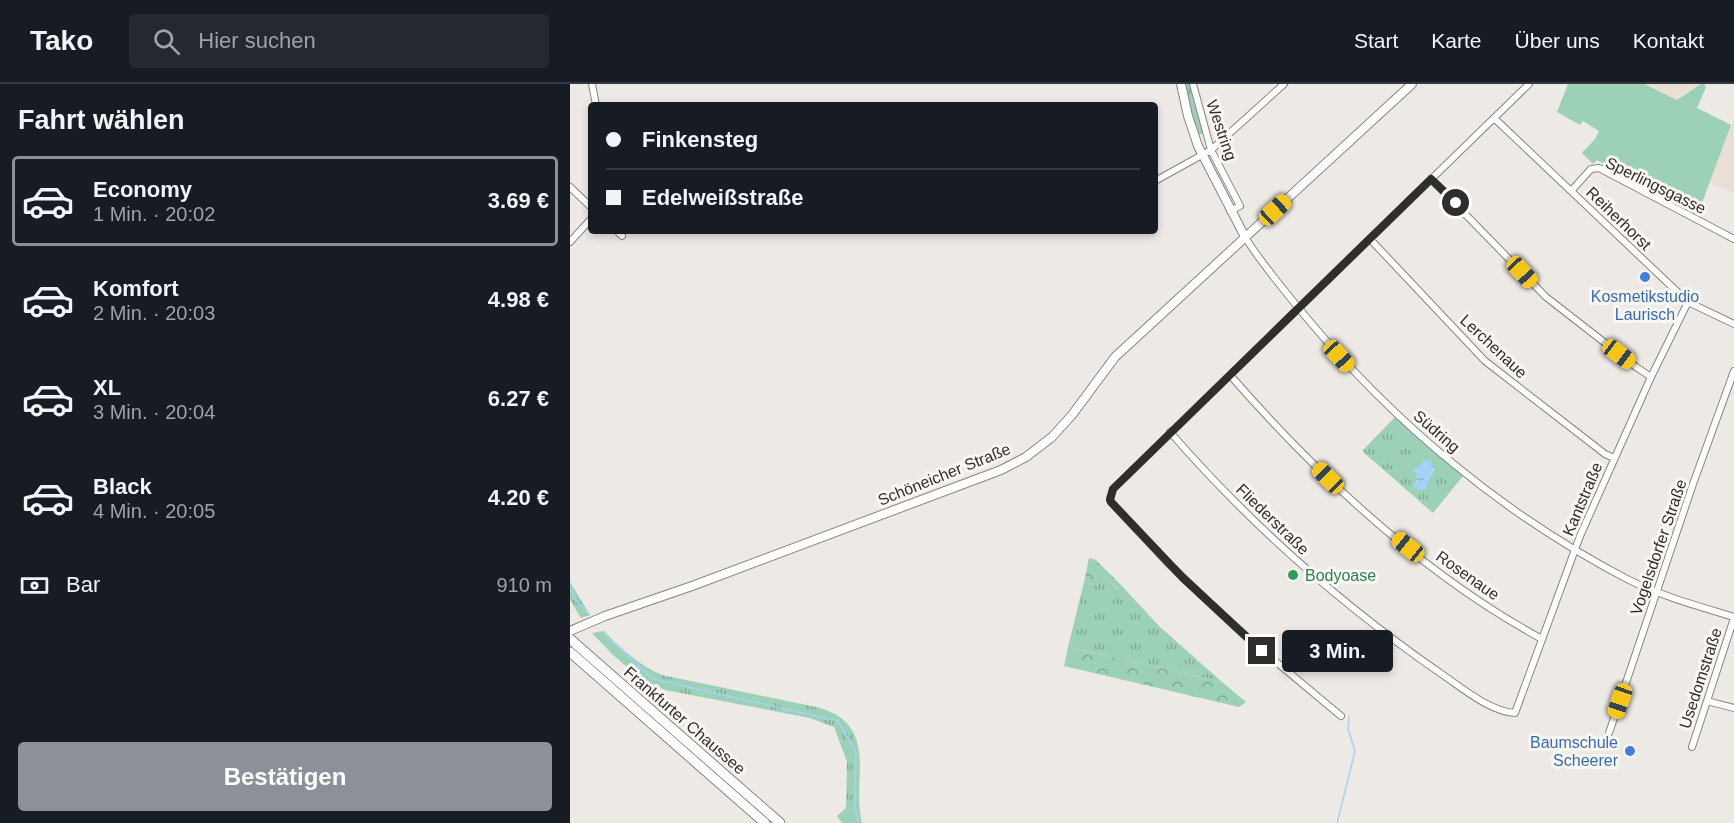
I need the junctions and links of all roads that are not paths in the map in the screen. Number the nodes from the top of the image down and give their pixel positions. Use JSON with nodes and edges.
{"nodes":[{"id":1,"x":592,"y":84,"type":"edge"},
{"id":2,"x":1181,"y":84,"type":"edge"},
{"id":3,"x":1193,"y":84,"type":"edge"},
{"id":4,"x":1284,"y":84,"type":"edge"},
{"id":5,"x":1412,"y":84,"type":"edge"},
{"id":6,"x":1528,"y":84,"type":"edge"},
{"id":7,"x":595,"y":102,"type":"edge"},
{"id":8,"x":1494,"y":118,"type":"junction"},
{"id":9,"x":1211,"y":150,"type":"junction"},
{"id":10,"x":1202,"y":155,"type":"junction"},
{"id":11,"x":1431,"y":179,"type":"junction"},
{"id":12,"x":1158,"y":180,"type":"edge"},
{"id":13,"x":570,"y":187,"type":"edge"},
{"id":14,"x":1571,"y":191,"type":"junction"},
{"id":15,"x":588,"y":204,"type":"edge"},
{"id":16,"x":1230,"y":211,"type":"junction"},
{"id":17,"x":588,"y":222,"type":"edge"},
{"id":18,"x":1245,"y":237,"type":"junction"},
{"id":19,"x":1370,"y":239,"type":"junction"},
{"id":20,"x":1734,"y":239,"type":"edge"},
{"id":21,"x":570,"y":242,"type":"edge"},
{"id":22,"x":1688,"y":302,"type":"junction"},
{"id":23,"x":1298,"y":308,"type":"junction"},
{"id":24,"x":1734,"y":324,"type":"edge"},
{"id":25,"x":1734,"y":371,"type":"edge"},
{"id":26,"x":1230,"y":375,"type":"junction"},
{"id":27,"x":1651,"y":376,"type":"junction"},
{"id":28,"x":1170,"y":432,"type":"junction"},
{"id":29,"x":1614,"y":458,"type":"junction"},
{"id":30,"x":1575,"y":549,"type":"junction"},
{"id":31,"x":1656,"y":592,"type":"junction"},
{"id":32,"x":1734,"y":618,"type":"edge"},
{"id":33,"x":570,"y":631,"type":"edge"},
{"id":34,"x":570,"y":639,"type":"edge"},
{"id":35,"x":1542,"y":639,"type":"junction"},
{"id":36,"x":570,"y":652,"type":"edge"},
{"id":37,"x":1707,"y":701,"type":"junction"},
{"id":38,"x":1734,"y":708,"type":"edge"},
{"id":39,"x":1515,"y":713,"type":"joint"},
{"id":40,"x":1341,"y":716,"type":"dead end"},
{"id":41,"x":1609,"y":733,"type":"dead end"},
{"id":42,"x":1692,"y":747,"type":"dead end"},
{"id":43,"x":765,"y":823,"type":"edge"},
{"id":44,"x":780,"y":823,"type":"edge"}],
"edges":[{"from":1,"to":7,"type":"street"},
{"from":2,"to":10,"type":"street","name":"Westring"},
{"from":3,"to":9,"type":"street","name":"Westring"},
{"from":4,"to":9,"type":"street"},
{"from":5,"to":18,"type":"main road","name":"Schöneicher Straße"},
{"from":6,"to":8,"type":"street"},
{"from":8,"to":11,"type":"street"},
{"from":8,"to":14,"type":"street","name":"Reiherhorst"},
{"from":9,"to":10,"type":"street"},
{"from":9,"to":16,"type":"street","name":"Westring"},
{"from":10,"to":12,"type":"street"},
{"from":10,"to":16,"type":"street","name":"Westring"},
{"from":11,"to":19,"type":"street"},
{"from":11,"to":27,"type":"street"},
{"from":13,"to":15,"type":"street"},
{"from":14,"to":20,"type":"street","name":"Sperlingsgasse"},
{"from":14,"to":22,"type":"street","name":"Reiherhorst"},
{"from":16,"to":18,"type":"street","name":"Westring"},
{"from":17,"to":21,"type":"street"},
{"from":18,"to":23,"type":"street","name":"Südring"},
{"from":18,"to":33,"type":"main road","name":"Schöneicher Straße"},
{"from":19,"to":23,"type":"street"},
{"from":19,"to":29,"type":"street","name":"Lerchenaue"},
{"from":22,"to":24,"type":"street","name":"Reiherhorst"},
{"from":22,"to":27,"type":"street","name":"Kantstraße"},
{"from":23,"to":26,"type":"street"},
{"from":23,"to":30,"type":"street","name":"Südring"},
{"from":25,"to":31,"type":"street","name":"Vogelsdorfer Straße"},
{"from":26,"to":28,"type":"street"},
{"from":26,"to":35,"type":"street","name":"Rosenaue"},
{"from":27,"to":29,"type":"street","name":"Kantstraße"},
{"from":28,"to":39,"type":"street","name":"Fliederstraße"},
{"from":28,"to":40,"type":"street"},
{"from":29,"to":30,"type":"street","name":"Kantstraße"},
{"from":30,"to":31,"type":"street","name":"Südring"},
{"from":30,"to":35,"type":"street","name":"Kantstraße"},
{"from":31,"to":32,"type":"street","name":"Südring"},
{"from":31,"to":41,"type":"street","name":"Vogelsdorfer Straße"},
{"from":32,"to":37,"type":"street","name":"Usedomstraße"},
{"from":34,"to":44,"type":"main road","name":"Frankfurter Chaussee"},
{"from":35,"to":39,"type":"street","name":"Kantstraße"},
{"from":36,"to":43,"type":"main road","name":"Frankfurter Chaussee"},
{"from":37,"to":38,"type":"street"},
{"from":37,"to":42,"type":"street","name":"Usedomstraße"}]}
